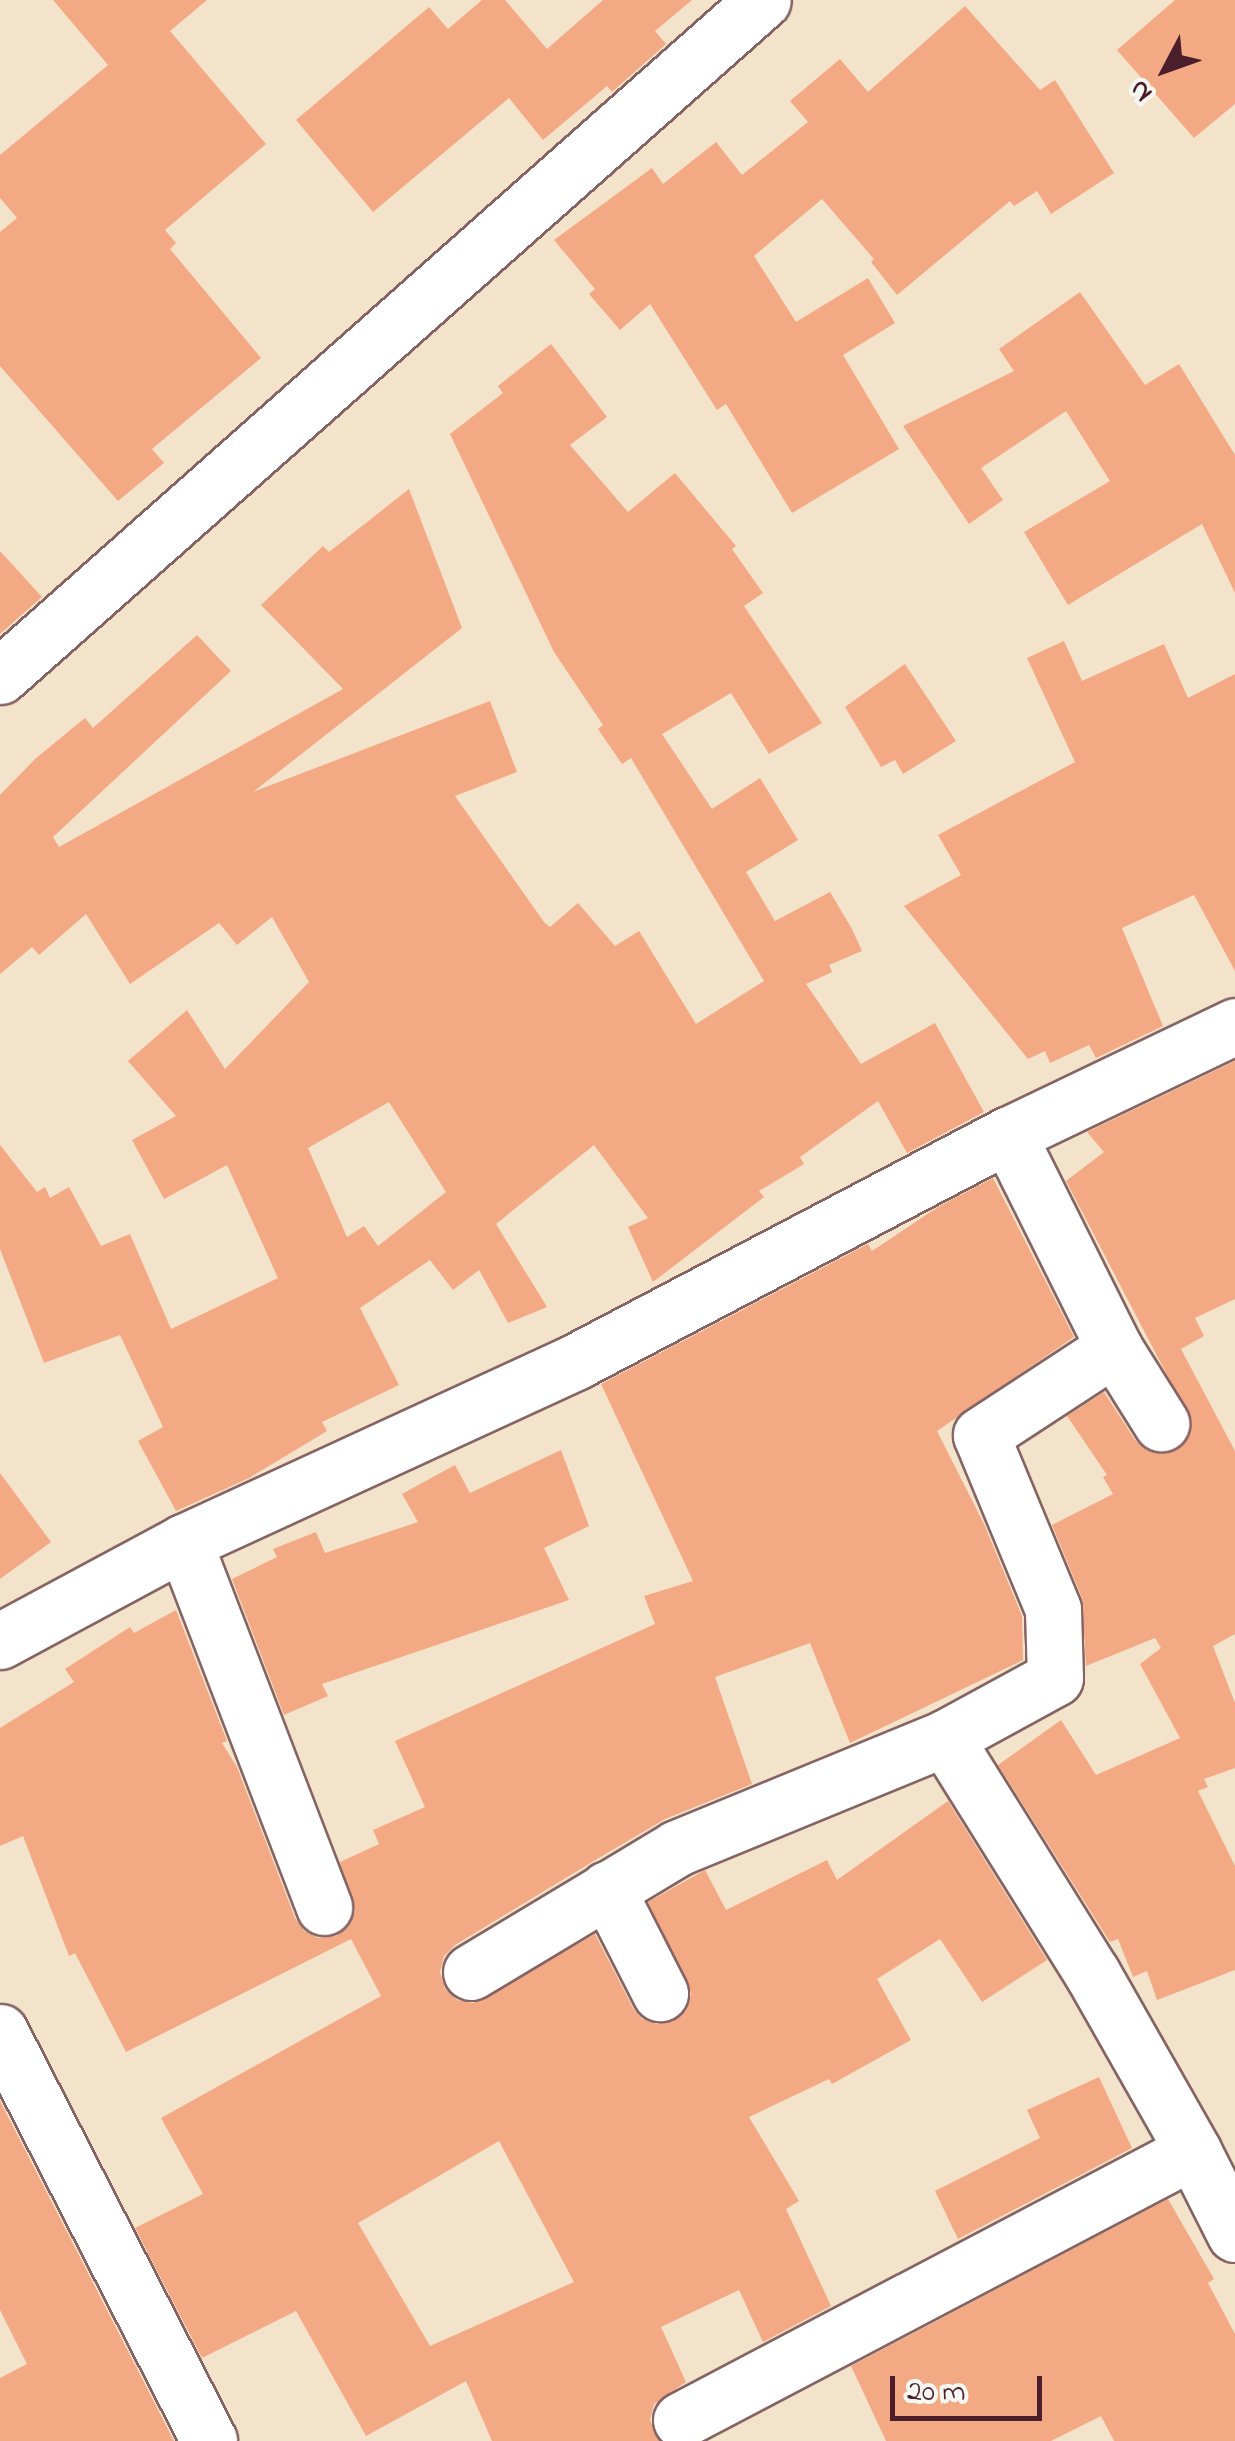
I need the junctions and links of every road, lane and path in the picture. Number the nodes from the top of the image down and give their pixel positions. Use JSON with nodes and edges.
{"nodes":[{"id":1,"x":763,"y":0,"type":"edge"},
{"id":2,"x":0,"y":676,"type":"edge"},
{"id":3,"x":1235,"y":1026,"type":"edge"},
{"id":4,"x":1008,"y":1135,"type":"junction"},
{"id":5,"x":1114,"y":1348,"type":"junction"},
{"id":6,"x":1162,"y":1423,"type":"dead end"},
{"id":7,"x":184,"y":1542,"type":"junction"},
{"id":8,"x":0,"y":1641,"type":"edge"},
{"id":9,"x":945,"y":1738,"type":"junction"},
{"id":10,"x":607,"y":1888,"type":"junction"},
{"id":11,"x":324,"y":1907,"type":"dead end"},
{"id":12,"x":471,"y":1972,"type":"dead end"},
{"id":13,"x":660,"y":1992,"type":"dead end"},
{"id":14,"x":0,"y":2032,"type":"edge"},
{"id":15,"x":1193,"y":2151,"type":"junction"},
{"id":16,"x":1235,"y":2234,"type":"edge"},
{"id":17,"x":681,"y":2420,"type":"dead end"},
{"id":18,"x":209,"y":2441,"type":"edge"}],
"edges":[{"from":1,"to":2,"type":"street"},
{"from":3,"to":4,"type":"street"},
{"from":4,"to":5,"type":"street"},
{"from":4,"to":7,"type":"street"},
{"from":5,"to":6,"type":"street"},
{"from":5,"to":9,"type":"street"},
{"from":7,"to":8,"type":"street"},
{"from":7,"to":11,"type":"street"},
{"from":9,"to":10,"type":"street"},
{"from":9,"to":15,"type":"street"},
{"from":10,"to":12,"type":"street"},
{"from":10,"to":13,"type":"street"},
{"from":14,"to":18,"type":"street"},
{"from":15,"to":16,"type":"street"},
{"from":15,"to":17,"type":"street"}]}
